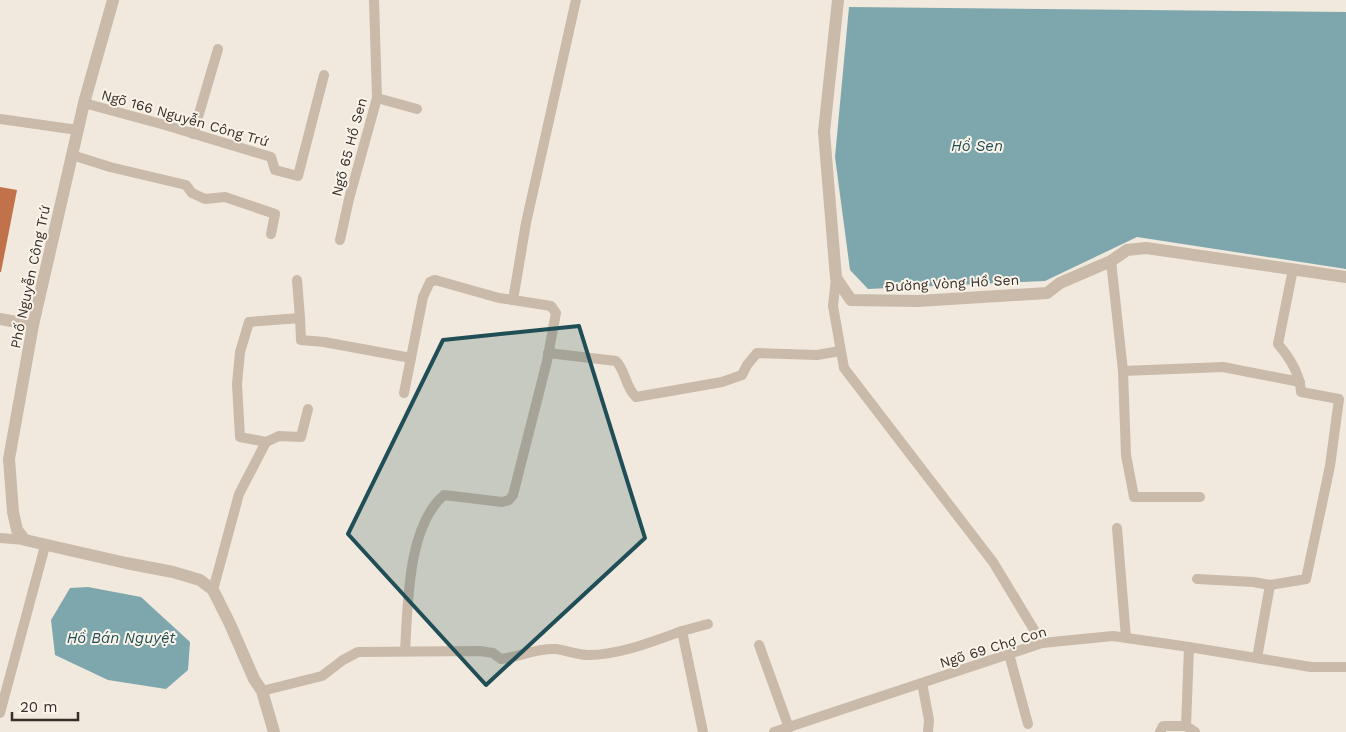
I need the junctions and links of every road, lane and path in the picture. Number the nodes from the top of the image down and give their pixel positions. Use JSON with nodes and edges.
{"nodes":[{"id":1,"x":113,"y":0,"type":"edge"},
{"id":2,"x":374,"y":0,"type":"edge"},
{"id":3,"x":576,"y":0,"type":"edge"},
{"id":4,"x":838,"y":0,"type":"edge"},
{"id":5,"x":218,"y":48,"type":"dead end"},
{"id":6,"x":324,"y":75,"type":"dead end"},
{"id":7,"x":377,"y":98,"type":"junction"},
{"id":8,"x":84,"y":103,"type":"junction"},
{"id":9,"x":417,"y":109,"type":"dead end"},
{"id":10,"x":0,"y":119,"type":"edge"},
{"id":11,"x":78,"y":130,"type":"junction"},
{"id":12,"x":194,"y":134,"type":"junction"},
{"id":13,"x":72,"y":155,"type":"junction"},
{"id":14,"x":272,"y":234,"type":"dead end"},
{"id":15,"x":340,"y":240,"type":"dead end"},
{"id":16,"x":1112,"y":261,"type":"junction"},
{"id":17,"x":1293,"y":269,"type":"junction"},
{"id":18,"x":1346,"y":277,"type":"edge"},
{"id":19,"x":836,"y":278,"type":"junction"},
{"id":20,"x":297,"y":280,"type":"dead end"},
{"id":21,"x":513,"y":300,"type":"junction"},
{"id":22,"x":300,"y":318,"type":"junction"},
{"id":23,"x":0,"y":319,"type":"edge"},
{"id":24,"x":33,"y":325,"type":"junction"},
{"id":25,"x":840,"y":351,"type":"junction"},
{"id":26,"x":548,"y":354,"type":"junction"},
{"id":27,"x":411,"y":358,"type":"junction"},
{"id":28,"x":1122,"y":371,"type":"junction"},
{"id":29,"x":1300,"y":382,"type":"junction"},
{"id":30,"x":404,"y":393,"type":"dead end"},
{"id":31,"x":308,"y":409,"type":"dead end"},
{"id":32,"x":266,"y":442,"type":"junction"},
{"id":33,"x":1200,"y":497,"type":"dead end"},
{"id":34,"x":1117,"y":528,"type":"dead end"},
{"id":35,"x":0,"y":538,"type":"edge"},
{"id":36,"x":25,"y":540,"type":"junction"},
{"id":37,"x":45,"y":546,"type":"junction"},
{"id":38,"x":1197,"y":579,"type":"dead end"},
{"id":39,"x":1270,"y":585,"type":"junction"},
{"id":40,"x":213,"y":590,"type":"junction"},
{"id":41,"x":708,"y":624,"type":"dead end"},
{"id":42,"x":682,"y":632,"type":"junction"},
{"id":43,"x":1126,"y":638,"type":"junction"},
{"id":44,"x":1042,"y":643,"type":"junction"},
{"id":45,"x":759,"y":645,"type":"dead end"},
{"id":46,"x":1189,"y":647,"type":"junction"},
{"id":47,"x":405,"y":651,"type":"junction"},
{"id":48,"x":1009,"y":654,"type":"junction"},
{"id":49,"x":1257,"y":658,"type":"junction"},
{"id":50,"x":1346,"y":667,"type":"edge"},
{"id":51,"x":922,"y":683,"type":"junction"},
{"id":52,"x":262,"y":691,"type":"junction"},
{"id":53,"x":0,"y":713,"type":"edge"},
{"id":54,"x":1028,"y":724,"type":"dead end"},
{"id":55,"x":1186,"y":726,"type":"junction"},
{"id":56,"x":789,"y":728,"type":"junction"},
{"id":57,"x":274,"y":732,"type":"edge"},
{"id":58,"x":703,"y":732,"type":"edge"},
{"id":59,"x":774,"y":732,"type":"edge"},
{"id":60,"x":928,"y":732,"type":"edge"},
{"id":61,"x":1160,"y":732,"type":"edge"},
{"id":62,"x":1194,"y":732,"type":"edge"}],
"edges":[{"from":1,"to":8,"type":"street","name":"Phố Nguyễn Công Trứ"},
{"from":2,"to":7,"type":"lane","name":"Ngõ 65 Hồ Sen"},
{"from":3,"to":21,"type":"lane"},
{"from":4,"to":19,"type":"street"},
{"from":5,"to":12,"type":"lane"},
{"from":6,"to":12,"type":"lane","name":"Ngõ 166 Nguyễn Công Trứ"},
{"from":7,"to":9,"type":"lane"},
{"from":7,"to":15,"type":"lane","name":"Ngõ 65 Hồ Sen"},
{"from":8,"to":11,"type":"street","name":"Phố Nguyễn Công Trứ"},
{"from":8,"to":12,"type":"lane","name":"Ngõ 166 Nguyễn Công Trứ"},
{"from":10,"to":11,"type":"lane"},
{"from":11,"to":13,"type":"street","name":"Phố Nguyễn Công Trứ"},
{"from":13,"to":14,"type":"lane"},
{"from":13,"to":24,"type":"street","name":"Phố Nguyễn Công Trứ"},
{"from":16,"to":17,"type":"street","name":"Đường Vòng Hồ Sen"},
{"from":16,"to":19,"type":"street","name":"Đường Vòng Hồ Sen"},
{"from":16,"to":28,"type":"lane"},
{"from":17,"to":18,"type":"street","name":"Đường Vòng Hồ Sen"},
{"from":17,"to":29,"type":"lane"},
{"from":19,"to":25,"type":"lane"},
{"from":20,"to":22,"type":"lane"},
{"from":21,"to":26,"type":"lane"},
{"from":21,"to":27,"type":"lane"},
{"from":22,"to":27,"type":"lane"},
{"from":22,"to":32,"type":"lane"},
{"from":23,"to":24,"type":"street"},
{"from":24,"to":36,"type":"street","name":"Phố Nguyễn Công Trứ"},
{"from":25,"to":26,"type":"lane"},
{"from":25,"to":44,"type":"lane"},
{"from":26,"to":47,"type":"lane"},
{"from":27,"to":30,"type":"lane"},
{"from":28,"to":29,"type":"lane"},
{"from":28,"to":33,"type":"lane"},
{"from":29,"to":39,"type":"lane"},
{"from":31,"to":32,"type":"lane"},
{"from":32,"to":40,"type":"lane"},
{"from":34,"to":43,"type":"lane"},
{"from":35,"to":36,"type":"lane"},
{"from":36,"to":37,"type":"street"},
{"from":37,"to":40,"type":"street"},
{"from":37,"to":53,"type":"lane"},
{"from":38,"to":39,"type":"lane"},
{"from":39,"to":49,"type":"lane"},
{"from":40,"to":52,"type":"street"},
{"from":41,"to":42,"type":"lane"},
{"from":42,"to":47,"type":"lane"},
{"from":42,"to":58,"type":"lane"},
{"from":43,"to":44,"type":"lane","name":"Ngõ 69 Chợ Con"},
{"from":43,"to":46,"type":"lane","name":"Ngõ 69 Chợ Con"},
{"from":44,"to":48,"type":"lane","name":"Ngõ 69 Chợ Con"},
{"from":45,"to":56,"type":"lane"},
{"from":46,"to":49,"type":"lane","name":"Ngõ 69 Chợ Con"},
{"from":46,"to":55,"type":"lane"},
{"from":47,"to":52,"type":"lane"},
{"from":48,"to":51,"type":"lane","name":"Ngõ 69 Chợ Con"},
{"from":48,"to":54,"type":"lane"},
{"from":49,"to":50,"type":"lane","name":"Ngõ 69 Chợ Con"},
{"from":51,"to":56,"type":"lane","name":"Ngõ 69 Chợ Con"},
{"from":51,"to":60,"type":"lane"},
{"from":52,"to":57,"type":"street"},
{"from":55,"to":61,"type":"lane"},
{"from":55,"to":62,"type":"lane"},
{"from":56,"to":59,"type":"lane","name":"Ngõ 69 Chợ Con"}]}
